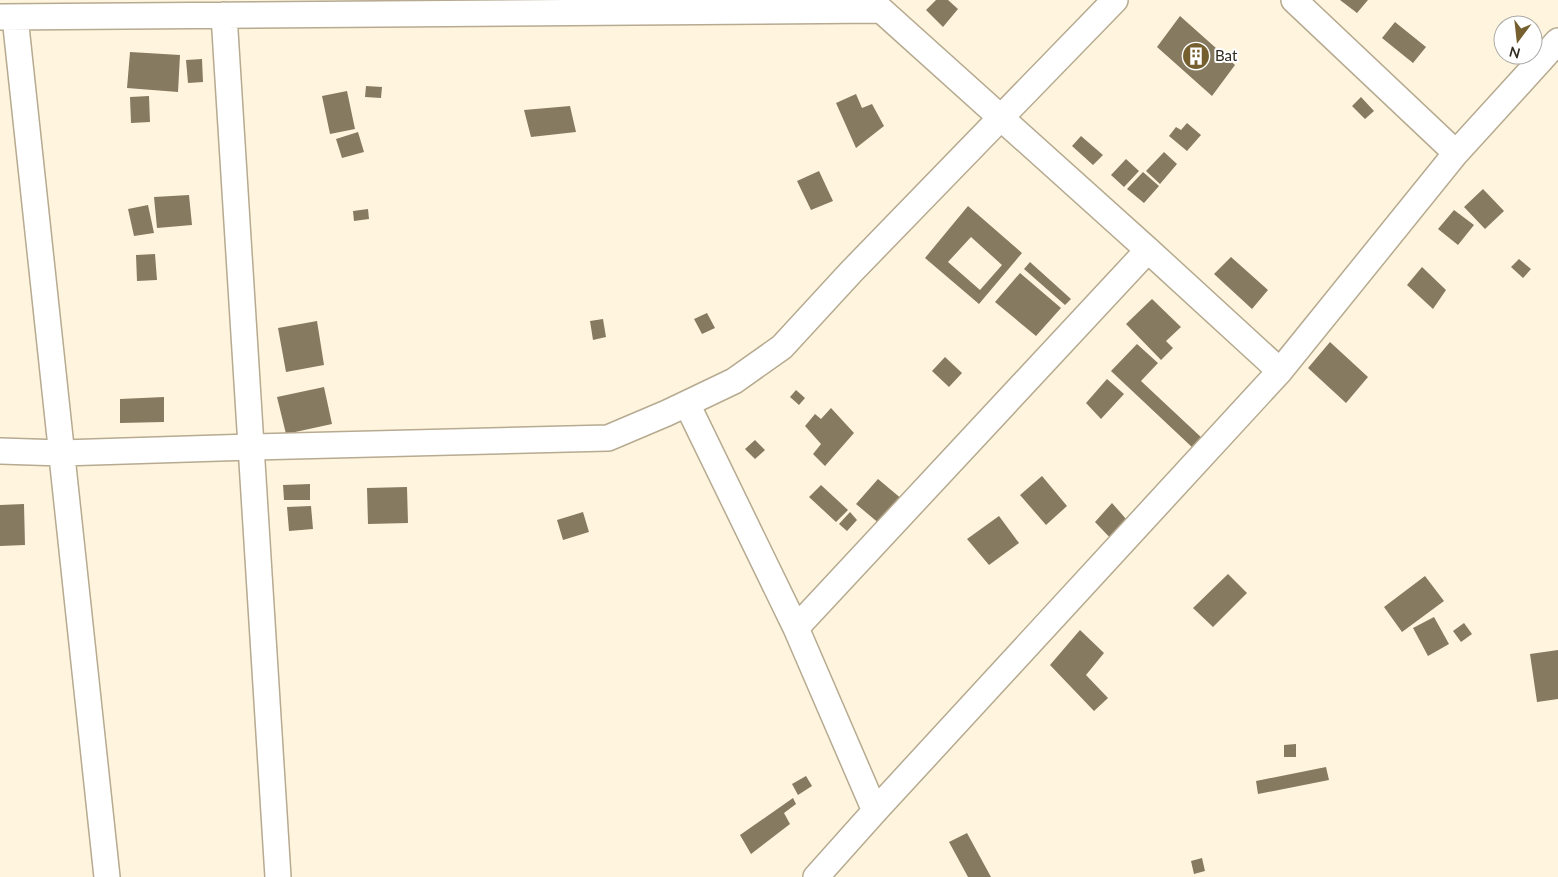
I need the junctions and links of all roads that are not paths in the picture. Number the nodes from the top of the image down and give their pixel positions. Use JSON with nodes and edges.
{"nodes":[{"id":1,"x":1115,"y":0,"type":"edge"},
{"id":2,"x":1294,"y":0,"type":"edge"},
{"id":3,"x":876,"y":5,"type":"edge"},
{"id":4,"x":312,"y":7,"type":"edge"},
{"id":5,"x":224,"y":15,"type":"junction"},
{"id":6,"x":8,"y":17,"type":"edge"},
{"id":7,"x":1558,"y":41,"type":"edge"},
{"id":8,"x":1001,"y":117,"type":"junction"},
{"id":9,"x":1456,"y":153,"type":"junction"},
{"id":10,"x":1148,"y":250,"type":"junction"},
{"id":11,"x":1280,"y":371,"type":"junction"},
{"id":12,"x":687,"y":404,"type":"junction"},
{"id":13,"x":251,"y":447,"type":"junction"},
{"id":14,"x":0,"y":451,"type":"edge"},
{"id":15,"x":62,"y":453,"type":"junction"},
{"id":16,"x":796,"y":628,"type":"junction"},
{"id":17,"x":875,"y":811,"type":"junction"},
{"id":18,"x":107,"y":877,"type":"edge"},
{"id":19,"x":278,"y":877,"type":"edge"},
{"id":20,"x":816,"y":877,"type":"edge"}],
"edges":[{"from":1,"to":8,"type":"street"},
{"from":2,"to":9,"type":"street"},
{"from":3,"to":4,"type":"street"},
{"from":3,"to":8,"type":"street"},
{"from":4,"to":5,"type":"street"},
{"from":5,"to":6,"type":"street"},
{"from":5,"to":13,"type":"street"},
{"from":6,"to":15,"type":"street"},
{"from":7,"to":9,"type":"street"},
{"from":8,"to":10,"type":"street"},
{"from":8,"to":12,"type":"street"},
{"from":9,"to":11,"type":"street"},
{"from":10,"to":11,"type":"street"},
{"from":10,"to":16,"type":"street"},
{"from":11,"to":17,"type":"street"},
{"from":12,"to":13,"type":"street"},
{"from":12,"to":16,"type":"street"},
{"from":13,"to":15,"type":"street"},
{"from":13,"to":19,"type":"street"},
{"from":14,"to":15,"type":"street"},
{"from":15,"to":18,"type":"street"},
{"from":16,"to":17,"type":"street"},
{"from":17,"to":20,"type":"street"}]}
